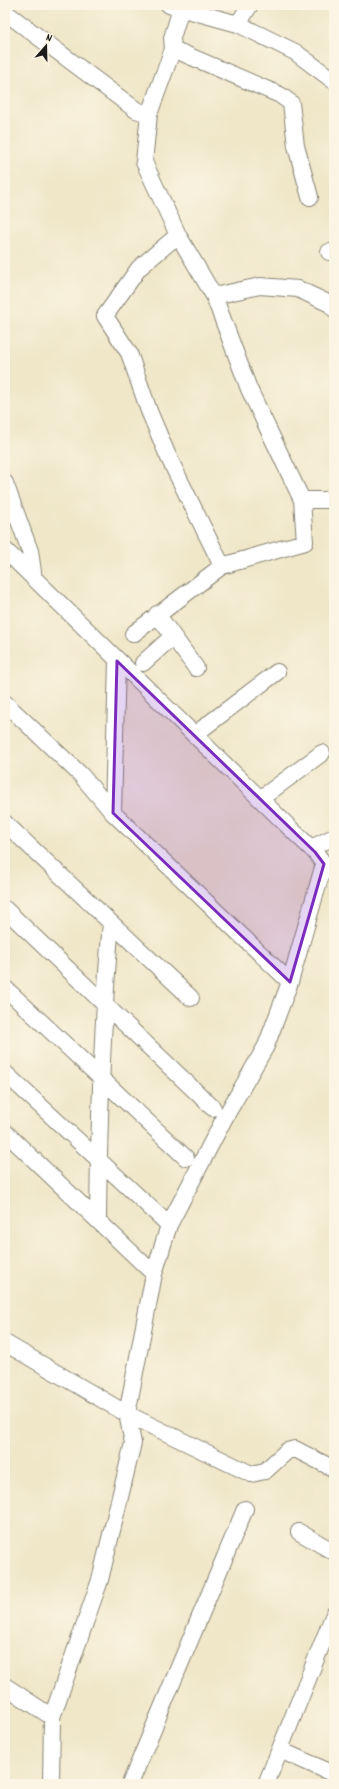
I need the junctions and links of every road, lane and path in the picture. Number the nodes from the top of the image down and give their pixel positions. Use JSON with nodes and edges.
{"nodes":[{"id":1,"x":250,"y":5,"type":"edge"},
{"id":2,"x":177,"y":6,"type":"edge"},
{"id":3,"x":5,"y":12,"type":"edge"},
{"id":4,"x":238,"y":24,"type":"junction"},
{"id":5,"x":174,"y":49,"type":"junction"},
{"id":6,"x":334,"y":81,"type":"edge"},
{"id":7,"x":149,"y":114,"type":"junction"},
{"id":8,"x":310,"y":197,"type":"dead end"},
{"id":9,"x":178,"y":235,"type":"junction"},
{"id":10,"x":214,"y":296,"type":"junction"},
{"id":11,"x":334,"y":309,"type":"edge"},
{"id":12,"x":5,"y":483,"type":"edge"},
{"id":13,"x":302,"y":500,"type":"junction"},
{"id":14,"x":334,"y":500,"type":"edge"},
{"id":15,"x":5,"y":550,"type":"edge"},
{"id":16,"x":222,"y":566,"type":"junction"},
{"id":17,"x":34,"y":579,"type":"junction"},
{"id":18,"x":157,"y":614,"type":"junction"},
{"id":19,"x":133,"y":634,"type":"dead end"},
{"id":20,"x":173,"y":636,"type":"junction"},
{"id":21,"x":118,"y":661,"type":"junction"},
{"id":22,"x":143,"y":663,"type":"dead end"},
{"id":23,"x":196,"y":668,"type":"dead end"},
{"id":24,"x":277,"y":672,"type":"dead end"},
{"id":25,"x":5,"y":703,"type":"edge"},
{"id":26,"x":194,"y":735,"type":"junction"},
{"id":27,"x":322,"y":753,"type":"dead end"},
{"id":28,"x":260,"y":799,"type":"junction"},
{"id":29,"x":113,"y":813,"type":"junction"},
{"id":30,"x":5,"y":823,"type":"edge"},
{"id":31,"x":334,"y":837,"type":"edge"},
{"id":32,"x":311,"y":848,"type":"junction"},
{"id":33,"x":5,"y":909,"type":"edge"},
{"id":34,"x":111,"y":923,"type":"junction"},
{"id":35,"x":290,"y":982,"type":"junction"},
{"id":36,"x":5,"y":988,"type":"edge"},
{"id":37,"x":191,"y":998,"type":"dead end"},
{"id":38,"x":104,"y":1003,"type":"junction"},
{"id":39,"x":5,"y":1073,"type":"edge"},
{"id":40,"x":101,"y":1080,"type":"junction"},
{"id":41,"x":213,"y":1108,"type":"dead end"},
{"id":42,"x":5,"y":1132,"type":"edge"},
{"id":43,"x":186,"y":1158,"type":"dead end"},
{"id":44,"x":98,"y":1160,"type":"junction"},
{"id":45,"x":98,"y":1220,"type":"junction"},
{"id":46,"x":169,"y":1225,"type":"junction"},
{"id":47,"x":154,"y":1274,"type":"junction"},
{"id":48,"x":5,"y":1342,"type":"edge"},
{"id":49,"x":127,"y":1414,"type":"junction"},
{"id":50,"x":334,"y":1469,"type":"edge"},
{"id":51,"x":245,"y":1509,"type":"dead end"},
{"id":52,"x":299,"y":1532,"type":"dead end"},
{"id":53,"x":334,"y":1552,"type":"edge"},
{"id":54,"x":334,"y":1614,"type":"edge"},
{"id":55,"x":5,"y":1686,"type":"edge"},
{"id":56,"x":52,"y":1716,"type":"junction"},
{"id":57,"x":280,"y":1750,"type":"junction"},
{"id":58,"x":334,"y":1774,"type":"edge"},
{"id":59,"x":51,"y":1784,"type":"edge"},
{"id":60,"x":130,"y":1784,"type":"edge"},
{"id":61,"x":266,"y":1784,"type":"edge"}],
"edges":[{"from":1,"to":4,"type":"street"},
{"from":2,"to":4,"type":"street"},
{"from":2,"to":5,"type":"street"},
{"from":3,"to":7,"type":"street"},
{"from":4,"to":6,"type":"street"},
{"from":5,"to":7,"type":"street"},
{"from":5,"to":8,"type":"street"},
{"from":7,"to":9,"type":"street"},
{"from":9,"to":10,"type":"street"},
{"from":9,"to":16,"type":"street"},
{"from":10,"to":11,"type":"street"},
{"from":10,"to":13,"type":"street"},
{"from":12,"to":17,"type":"street"},
{"from":13,"to":14,"type":"street"},
{"from":13,"to":16,"type":"street"},
{"from":15,"to":17,"type":"street"},
{"from":16,"to":18,"type":"street"},
{"from":17,"to":21,"type":"street"},
{"from":18,"to":19,"type":"street"},
{"from":18,"to":20,"type":"street"},
{"from":20,"to":22,"type":"street"},
{"from":20,"to":23,"type":"street"},
{"from":21,"to":26,"type":"street"},
{"from":21,"to":29,"type":"street"},
{"from":24,"to":26,"type":"street"},
{"from":25,"to":29,"type":"street"},
{"from":26,"to":28,"type":"street"},
{"from":27,"to":28,"type":"street"},
{"from":28,"to":32,"type":"street"},
{"from":29,"to":35,"type":"street"},
{"from":30,"to":34,"type":"street"},
{"from":31,"to":32,"type":"street"},
{"from":32,"to":35,"type":"street"},
{"from":33,"to":38,"type":"street"},
{"from":34,"to":37,"type":"street"},
{"from":34,"to":38,"type":"street"},
{"from":35,"to":46,"type":"street"},
{"from":36,"to":40,"type":"street"},
{"from":38,"to":40,"type":"street"},
{"from":38,"to":41,"type":"street"},
{"from":39,"to":44,"type":"street"},
{"from":40,"to":43,"type":"street"},
{"from":40,"to":44,"type":"street"},
{"from":42,"to":45,"type":"street"},
{"from":44,"to":45,"type":"street"},
{"from":44,"to":46,"type":"street"},
{"from":45,"to":47,"type":"street"},
{"from":46,"to":47,"type":"street"},
{"from":47,"to":49,"type":"street"},
{"from":48,"to":49,"type":"street"},
{"from":49,"to":50,"type":"street"},
{"from":49,"to":56,"type":"street"},
{"from":51,"to":60,"type":"street"},
{"from":52,"to":53,"type":"street"},
{"from":54,"to":57,"type":"street"},
{"from":55,"to":56,"type":"street"},
{"from":56,"to":59,"type":"street"},
{"from":57,"to":58,"type":"street"},
{"from":57,"to":61,"type":"street"}]}
